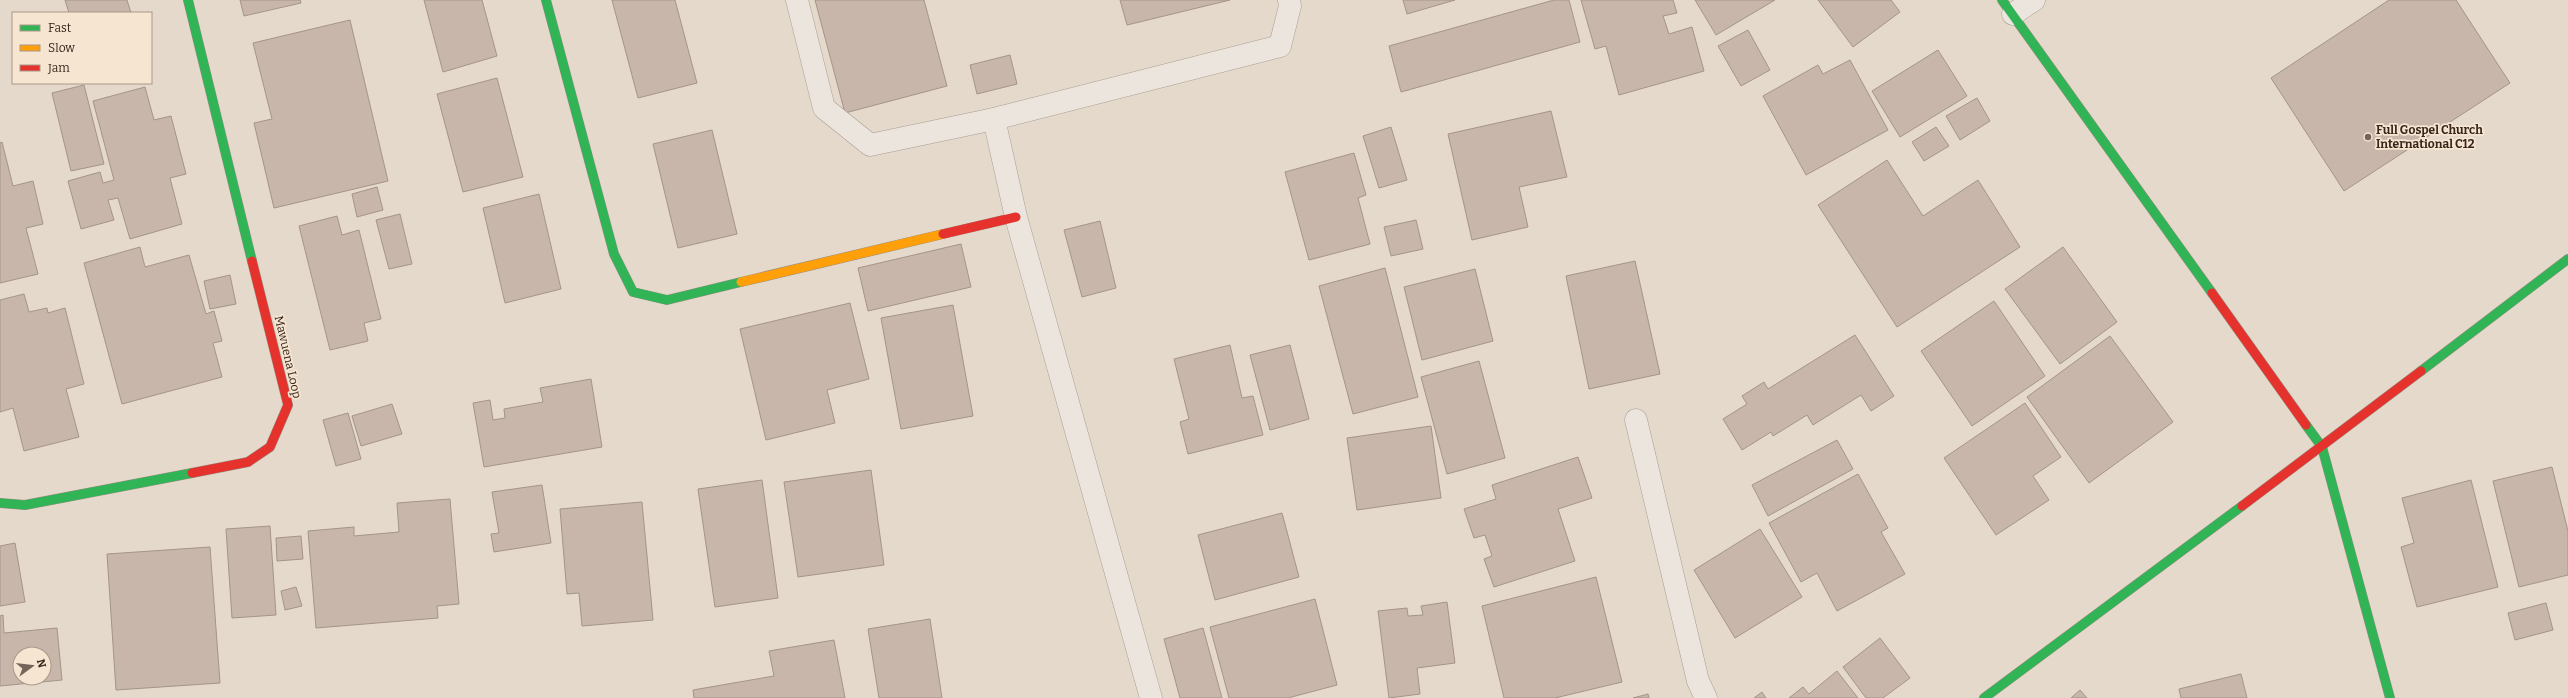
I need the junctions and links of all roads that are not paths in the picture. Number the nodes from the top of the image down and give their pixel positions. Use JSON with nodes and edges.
{"nodes":[{"id":1,"x":188,"y":0,"type":"edge"},
{"id":2,"x":546,"y":0,"type":"edge"},
{"id":3,"x":797,"y":0,"type":"edge"},
{"id":4,"x":1288,"y":0,"type":"edge"},
{"id":5,"x":2034,"y":0,"type":"edge"},
{"id":6,"x":2008,"y":7,"type":"edge"},
{"id":7,"x":994,"y":119,"type":"junction"},
{"id":8,"x":1016,"y":217,"type":"junction"},
{"id":9,"x":2568,"y":259,"type":"edge"},
{"id":10,"x":1636,"y":420,"type":"dead end"},
{"id":11,"x":2322,"y":446,"type":"junction"},
{"id":12,"x":0,"y":503,"type":"edge"},
{"id":13,"x":1151,"y":698,"type":"edge"},
{"id":14,"x":1706,"y":698,"type":"edge"},
{"id":15,"x":1984,"y":698,"type":"edge"},
{"id":16,"x":2390,"y":698,"type":"edge"}],
"edges":[{"from":1,"to":12,"type":"street","name":"Mawuena Loop"},
{"from":2,"to":8,"type":"street"},
{"from":3,"to":7,"type":"street"},
{"from":4,"to":7,"type":"street"},
{"from":5,"to":6,"type":"street"},
{"from":6,"to":11,"type":"street"},
{"from":7,"to":8,"type":"street"},
{"from":8,"to":13,"type":"street"},
{"from":9,"to":11,"type":"street"},
{"from":10,"to":14,"type":"street"},
{"from":11,"to":15,"type":"street"},
{"from":11,"to":16,"type":"street"}]}
